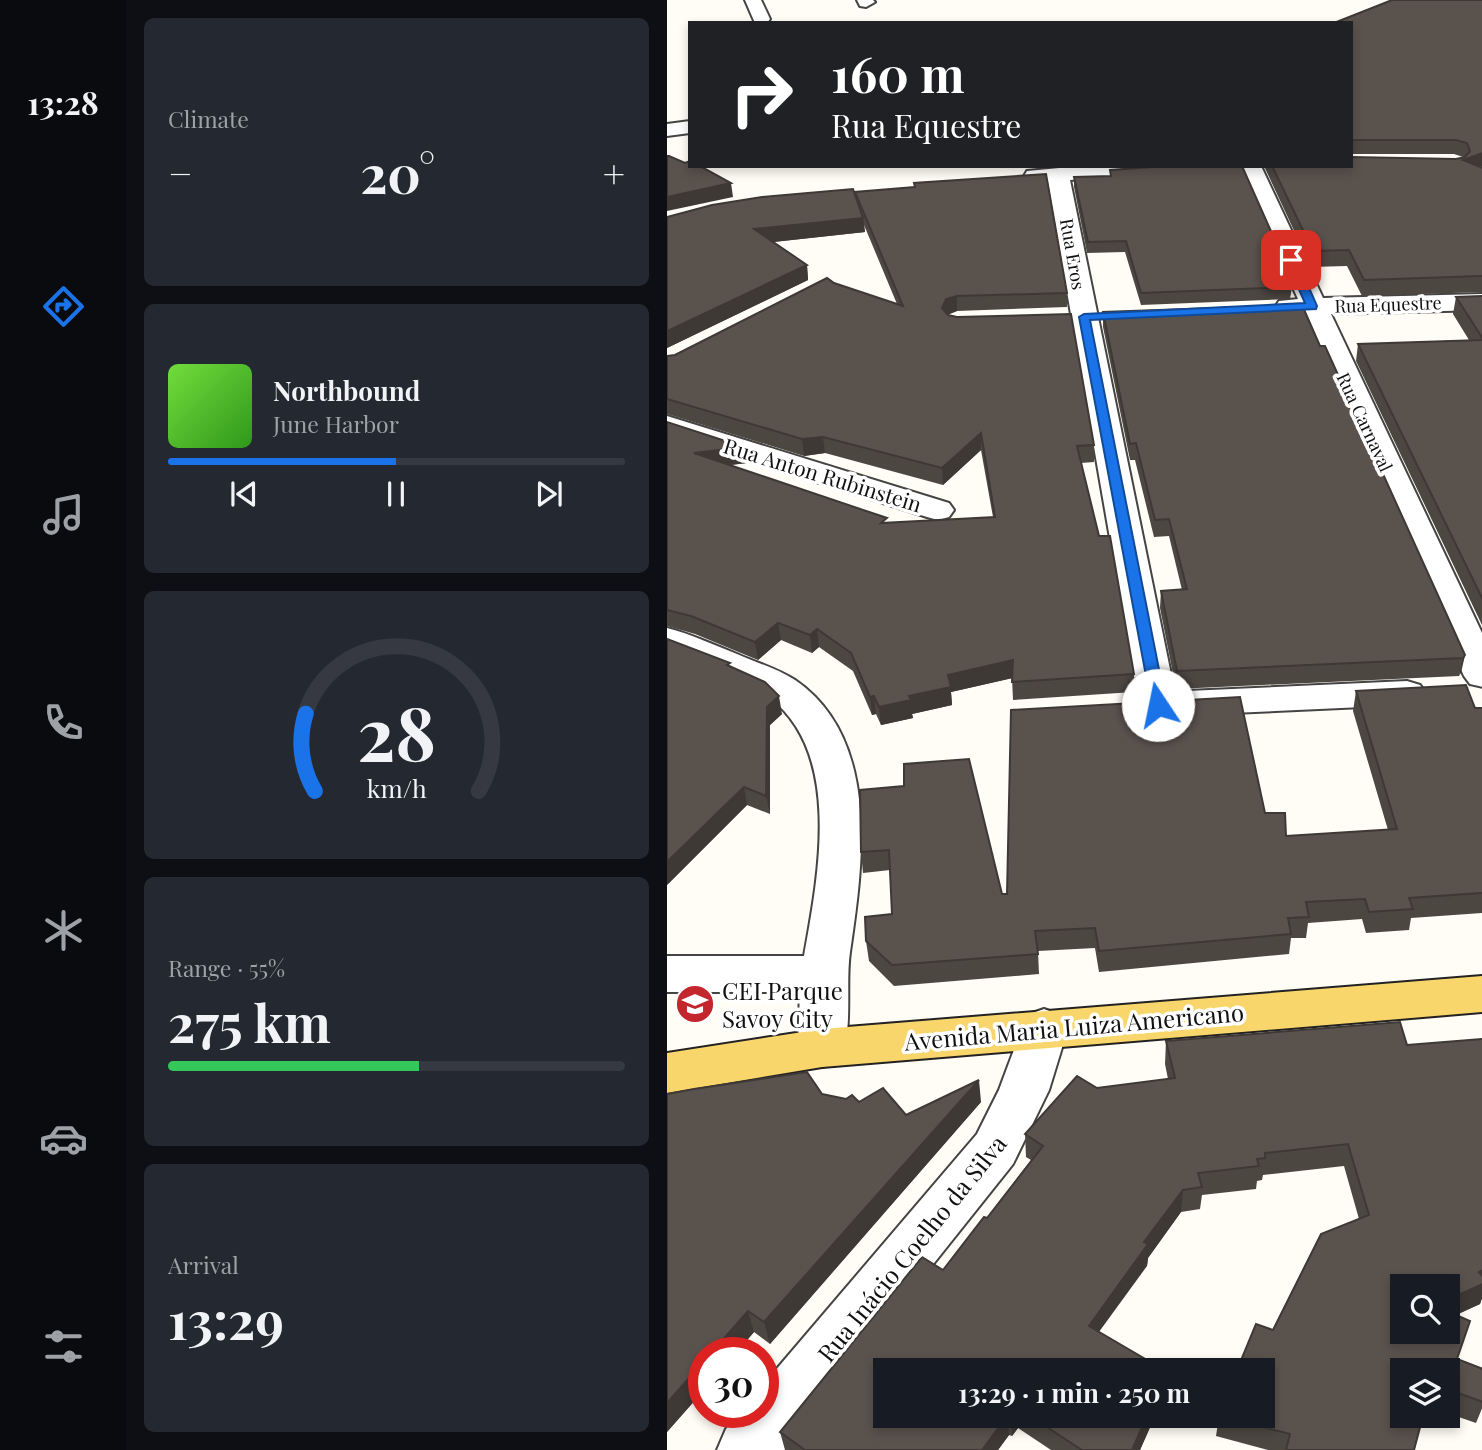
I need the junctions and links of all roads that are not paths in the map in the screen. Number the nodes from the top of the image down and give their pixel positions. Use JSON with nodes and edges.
{"nodes":[{"id":1,"x":753,"y":0,"type":"edge"},
{"id":2,"x":761,"y":19,"type":"dead end"},
{"id":3,"x":688,"y":127,"type":"edge"},
{"id":4,"x":667,"y":130,"type":"edge"},
{"id":5,"x":1152,"y":168,"type":"edge"},
{"id":6,"x":1251,"y":168,"type":"edge"},
{"id":7,"x":1058,"y":174,"type":"junction"},
{"id":8,"x":1018,"y":178,"type":"edge"},
{"id":9,"x":1482,"y":302,"type":"edge"},
{"id":10,"x":1312,"y":306,"type":"junction"},
{"id":11,"x":1259,"y":309,"type":"edge"},
{"id":12,"x":667,"y":425,"type":"edge"},
{"id":13,"x":938,"y":510,"type":"dead end"},
{"id":14,"x":667,"y":639,"type":"edge"},
{"id":15,"x":1465,"y":687,"type":"edge"},
{"id":16,"x":1158,"y":705,"type":"junction"},
{"id":17,"x":1118,"y":707,"type":"edge"},
{"id":18,"x":825,"y":974,"type":"junction"},
{"id":19,"x":667,"y":975,"type":"edge"},
{"id":20,"x":1482,"y":994,"type":"edge"},
{"id":21,"x":1044,"y":1028,"type":"junction"},
{"id":22,"x":822,"y":1048,"type":"junction"},
{"id":23,"x":667,"y":1073,"type":"edge"},
{"id":24,"x":747,"y":1450,"type":"edge"}],
"edges":[{"from":1,"to":2,"type":"street"},
{"from":3,"to":4,"type":"street"},
{"from":5,"to":7,"type":"street"},
{"from":6,"to":10,"type":"street","name":"Rua Carnaval"},
{"from":7,"to":8,"type":"street"},
{"from":7,"to":16,"type":"street","name":"Rua Eros"},
{"from":9,"to":10,"type":"street","name":"Rua Equestre"},
{"from":10,"to":11,"type":"street","name":"Rua Equestre"},
{"from":10,"to":15,"type":"street","name":"Rua Carnaval"},
{"from":12,"to":13,"type":"street","name":"Rua Anton Rubinstein"},
{"from":14,"to":18,"type":"street"},
{"from":15,"to":16,"type":"street"},
{"from":16,"to":17,"type":"street"},
{"from":18,"to":19,"type":"street"},
{"from":18,"to":22,"type":"street"},
{"from":20,"to":21,"type":"main road","name":"Avenida Maria Luiza Americano"},
{"from":21,"to":22,"type":"main road","name":"Avenida Maria Luiza Americano"},
{"from":21,"to":24,"type":"street","name":"Rua Inácio Coelho da Silva"},
{"from":22,"to":23,"type":"main road","name":"Avenida Maria Luiza Americano"}]}
